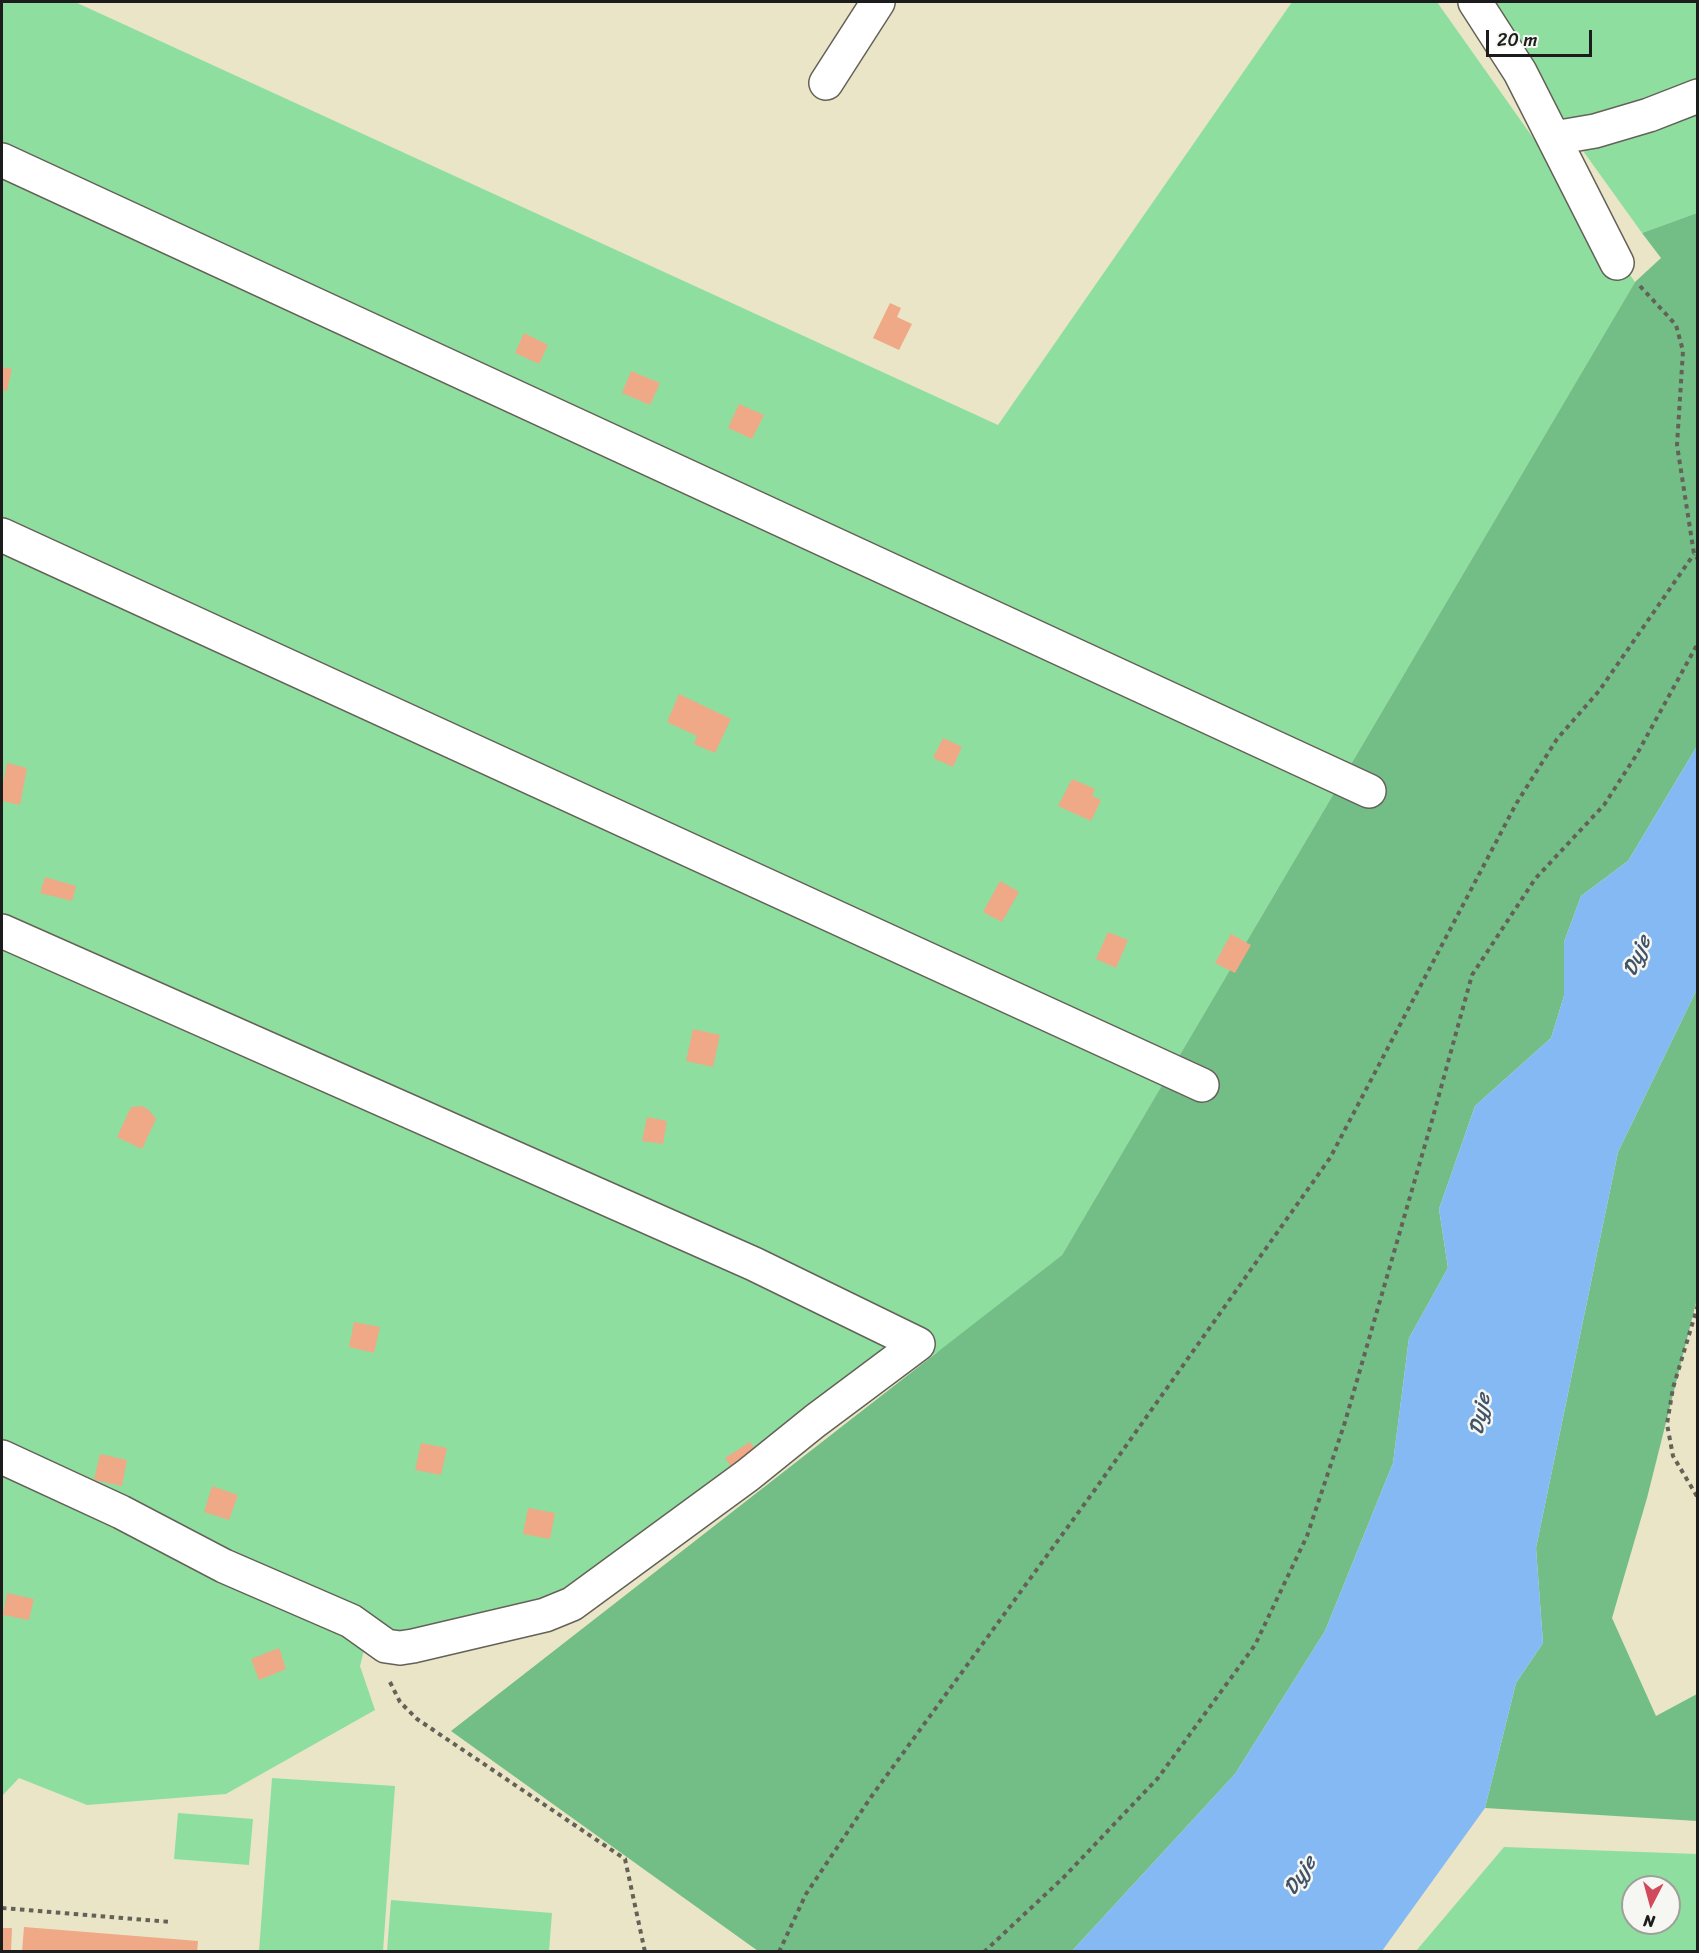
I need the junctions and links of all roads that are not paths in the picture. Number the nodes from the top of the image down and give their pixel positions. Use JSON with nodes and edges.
{"nodes":[{"id":1,"x":878,"y":2,"type":"edge"},
{"id":2,"x":1475,"y":2,"type":"edge"},
{"id":3,"x":826,"y":83,"type":"dead end"},
{"id":4,"x":1698,"y":96,"type":"edge"},
{"id":5,"x":1554,"y":138,"type":"junction"},
{"id":6,"x":2,"y":159,"type":"edge"},
{"id":7,"x":1617,"y":263,"type":"road end"},
{"id":8,"x":2,"y":535,"type":"edge"},
{"id":9,"x":1369,"y":791,"type":"dead end"},
{"id":10,"x":2,"y":931,"type":"edge"},
{"id":11,"x":1202,"y":1085,"type":"dead end"},
{"id":12,"x":2,"y":1457,"type":"edge"}],
"edges":[{"from":1,"to":3,"type":"lane"},
{"from":2,"to":5,"type":"lane"},
{"from":4,"to":5,"type":"lane"},
{"from":5,"to":7,"type":"lane"},
{"from":6,"to":9,"type":"lane"},
{"from":8,"to":11,"type":"lane"},
{"from":10,"to":12,"type":"lane"}]}
